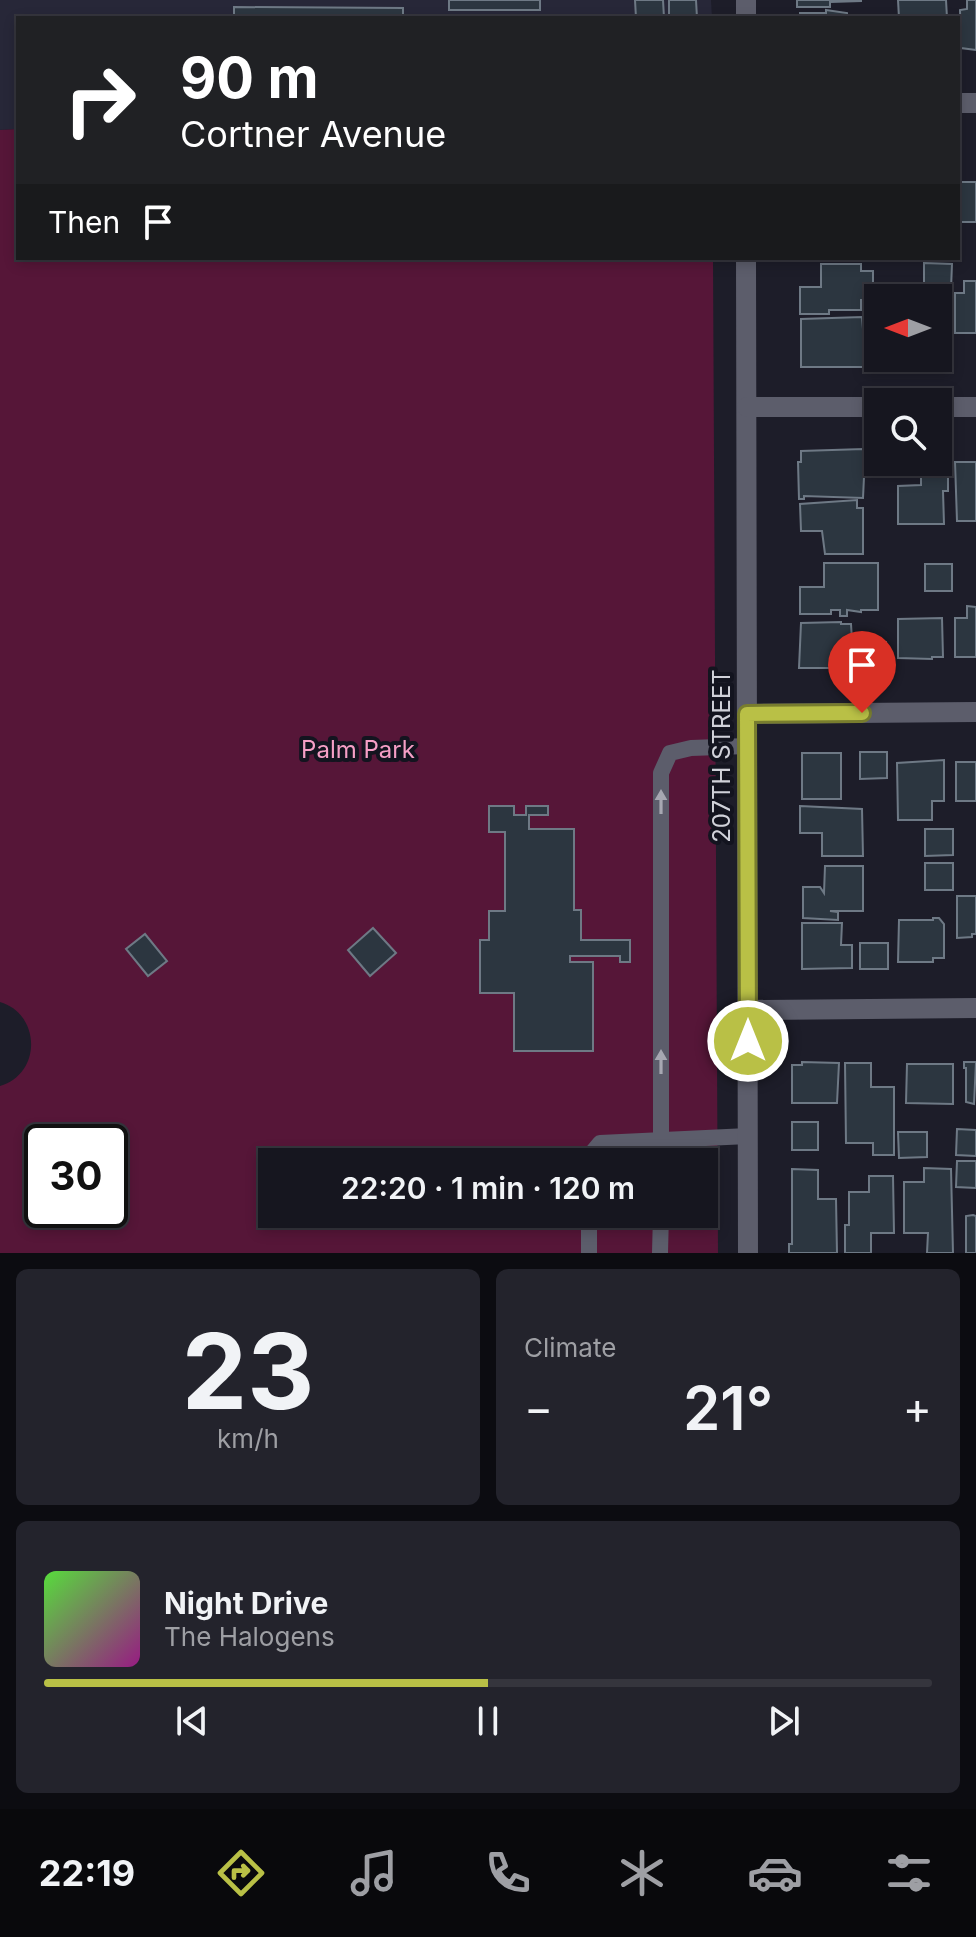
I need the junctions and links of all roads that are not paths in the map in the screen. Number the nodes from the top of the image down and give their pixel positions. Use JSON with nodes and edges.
{"nodes":[{"id":1,"x":746,"y":260,"type":"edge"},
{"id":2,"x":747,"y":407,"type":"junction"},
{"id":3,"x":864,"y":407,"type":"edge"},
{"id":4,"x":952,"y":407,"type":"edge"},
{"id":5,"x":976,"y":407,"type":"edge"},
{"id":6,"x":976,"y":712,"type":"edge"},
{"id":7,"x":747,"y":714,"type":"junction"},
{"id":8,"x":747,"y":746,"type":"junction"},
{"id":9,"x":976,"y":1008,"type":"edge"},
{"id":10,"x":748,"y":1010,"type":"junction"},
{"id":11,"x":748,"y":1136,"type":"junction"},
{"id":12,"x":662,"y":1140,"type":"junction"},
{"id":13,"x":596,"y":1148,"type":"edge"},
{"id":14,"x":662,"y":1148,"type":"edge"},
{"id":15,"x":589,"y":1228,"type":"edge"},
{"id":16,"x":661,"y":1228,"type":"edge"},
{"id":17,"x":589,"y":1253,"type":"edge"},
{"id":18,"x":660,"y":1253,"type":"edge"},
{"id":19,"x":748,"y":1253,"type":"edge"}],
"edges":[{"from":1,"to":2,"type":"street","name":"207TH STREET"},
{"from":2,"to":3,"type":"street"},
{"from":2,"to":7,"type":"street","name":"207TH STREET"},
{"from":4,"to":5,"type":"street"},
{"from":6,"to":7,"type":"street"},
{"from":7,"to":8,"type":"street","name":"207TH STREET"},
{"from":8,"to":10,"type":"street","name":"207TH STREET"},
{"from":12,"to":8,"type":"lane","one_way":true},
{"from":9,"to":10,"type":"street"},
{"from":10,"to":11,"type":"street","name":"207TH STREET"},
{"from":11,"to":12,"type":"lane"},
{"from":11,"to":19,"type":"street","name":"207TH STREET"},
{"from":12,"to":13,"type":"lane"},
{"from":12,"to":14,"type":"lane"},
{"from":15,"to":17,"type":"lane"},
{"from":16,"to":18,"type":"lane"}]}
